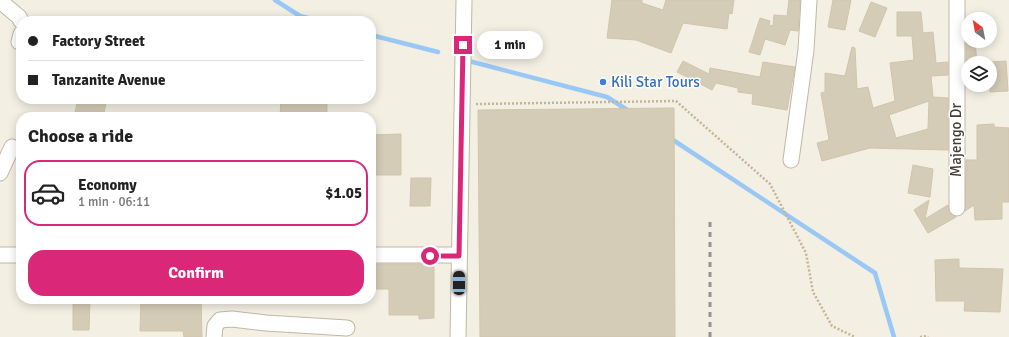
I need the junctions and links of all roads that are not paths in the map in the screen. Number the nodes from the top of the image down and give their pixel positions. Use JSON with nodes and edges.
{"nodes":[{"id":1,"x":464,"y":0,"type":"edge"},
{"id":2,"x":809,"y":0,"type":"edge"},
{"id":3,"x":957,"y":0,"type":"edge"},
{"id":4,"x":0,"y":1,"type":"edge"},
{"id":5,"x":18,"y":16,"type":"edge"},
{"id":6,"x":12,"y":147,"type":"dead end"},
{"id":7,"x":791,"y":160,"type":"dead end"},
{"id":8,"x":0,"y":173,"type":"edge"},
{"id":9,"x":957,"y":208,"type":"dead end"},
{"id":10,"x":0,"y":255,"type":"edge"},
{"id":11,"x":16,"y":255,"type":"edge"},
{"id":12,"x":376,"y":255,"type":"edge"},
{"id":13,"x":459,"y":256,"type":"junction"},
{"id":14,"x":348,"y":328,"type":"dead end"},
{"id":15,"x":214,"y":337,"type":"edge"},
{"id":16,"x":458,"y":337,"type":"edge"}],
"edges":[{"from":1,"to":13,"type":"street"},
{"from":2,"to":7,"type":"street"},
{"from":3,"to":9,"type":"street","name":"Majengo Dr"},
{"from":4,"to":5,"type":"street"},
{"from":6,"to":8,"type":"street"},
{"from":10,"to":11,"type":"street"},
{"from":12,"to":13,"type":"street"},
{"from":13,"to":16,"type":"street"},
{"from":14,"to":15,"type":"street"}]}
